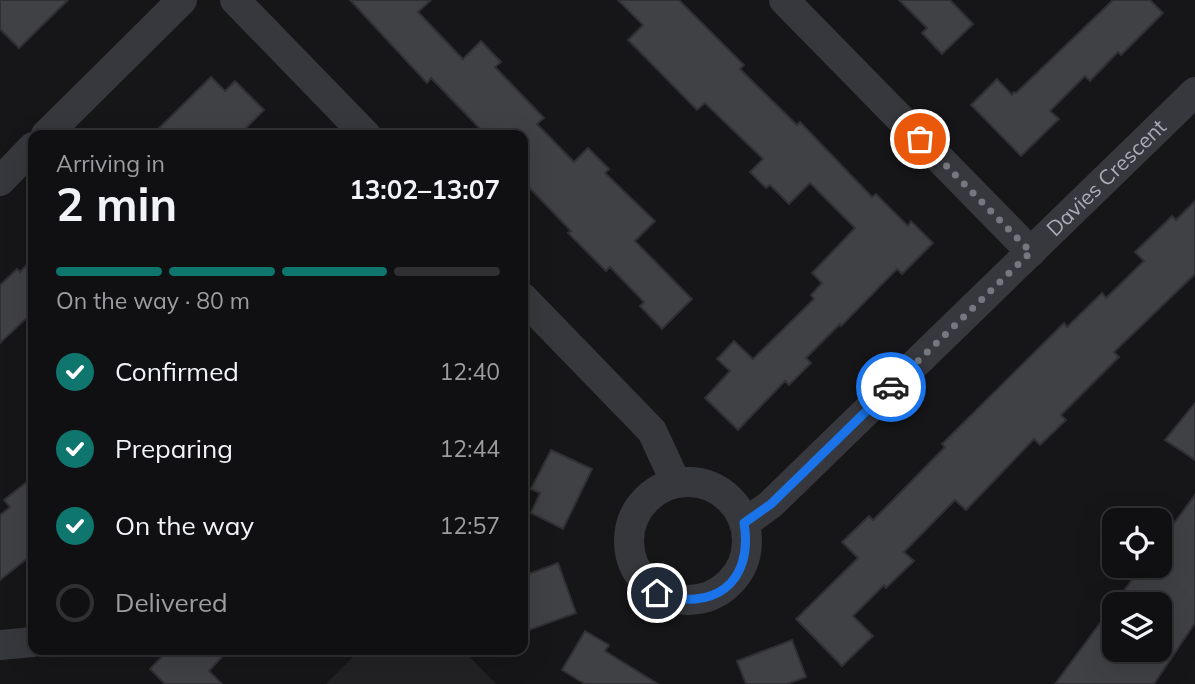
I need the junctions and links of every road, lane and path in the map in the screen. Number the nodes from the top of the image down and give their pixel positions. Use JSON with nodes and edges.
{"nodes":[{"id":1,"x":182,"y":0,"type":"edge"},
{"id":2,"x":235,"y":0,"type":"edge"},
{"id":3,"x":784,"y":0,"type":"edge"},
{"id":4,"x":1195,"y":92,"type":"edge"},
{"id":5,"x":51,"y":130,"type":"edge"},
{"id":6,"x":361,"y":130,"type":"edge"},
{"id":7,"x":28,"y":153,"type":"edge"},
{"id":8,"x":0,"y":181,"type":"edge"},
{"id":9,"x":1031,"y":252,"type":"junction"},
{"id":10,"x":528,"y":303,"type":"edge"},
{"id":11,"x":676,"y":483,"type":"junction"},
{"id":12,"x":744,"y":523,"type":"junction"},
{"id":13,"x":28,"y":642,"type":"edge"},
{"id":14,"x":0,"y":645,"type":"edge"}],
"edges":[{"from":1,"to":5,"type":"street"},
{"from":2,"to":6,"type":"street"},
{"from":3,"to":9,"type":"street"},
{"from":4,"to":9,"type":"street","name":"Davies Crescent"},
{"from":7,"to":8,"type":"street"},
{"from":9,"to":12,"type":"street","name":"Davies Crescent"},
{"from":10,"to":11,"type":"street"},
{"from":11,"to":12,"type":"street"},
{"from":11,"to":12,"type":"street"},
{"from":13,"to":14,"type":"street"}]}
